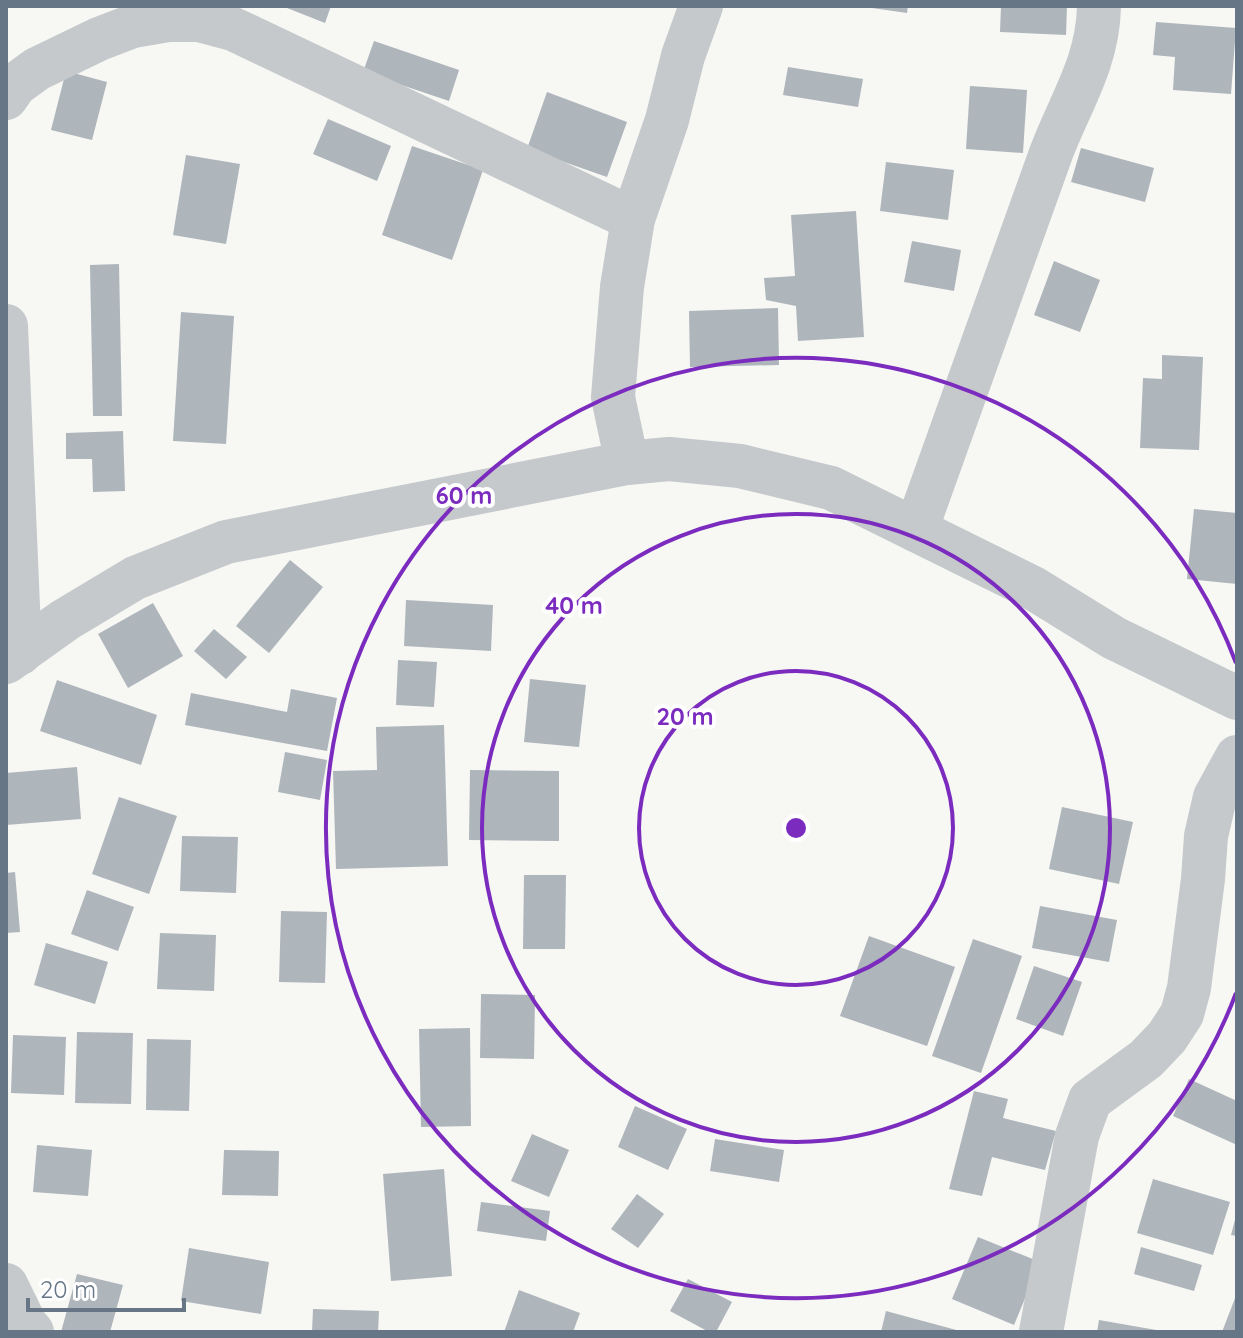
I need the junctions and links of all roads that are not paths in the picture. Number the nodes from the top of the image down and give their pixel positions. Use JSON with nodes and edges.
{"nodes":[{"id":1,"x":701,"y":6,"type":"edge"},
{"id":2,"x":1099,"y":6,"type":"edge"},
{"id":3,"x":6,"y":98,"type":"edge"},
{"id":4,"x":633,"y":219,"type":"junction"},
{"id":5,"x":6,"y":326,"type":"edge"},
{"id":6,"x":627,"y":463,"type":"junction"},
{"id":7,"x":916,"y":530,"type":"junction"},
{"id":8,"x":13,"y":658,"type":"edge"},
{"id":9,"x":1237,"y":698,"type":"edge"},
{"id":10,"x":1237,"y":757,"type":"edge"},
{"id":11,"x":6,"y":1285,"type":"edge"},
{"id":12,"x":32,"y":1332,"type":"edge"},
{"id":13,"x":1041,"y":1332,"type":"edge"}],
"edges":[{"from":1,"to":4,"type":"street"},
{"from":2,"to":7,"type":"street"},
{"from":3,"to":4,"type":"street"},
{"from":4,"to":6,"type":"street"},
{"from":5,"to":8,"type":"street"},
{"from":6,"to":7,"type":"street"},
{"from":6,"to":8,"type":"street"},
{"from":7,"to":9,"type":"street"},
{"from":10,"to":13,"type":"street"},
{"from":11,"to":12,"type":"street"}]}
